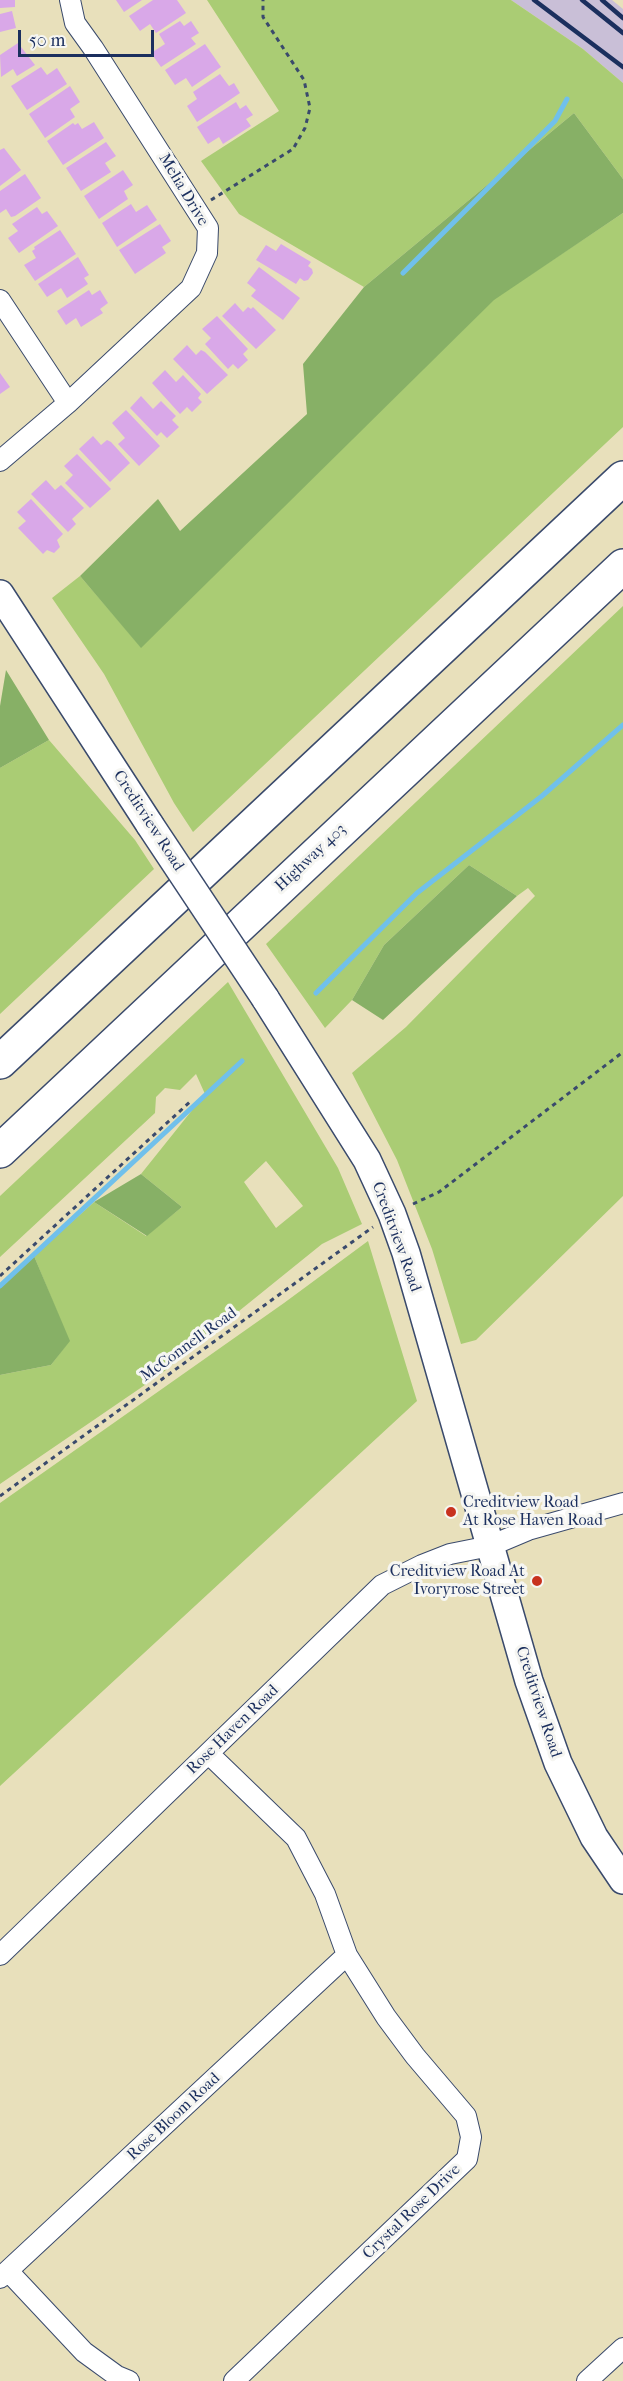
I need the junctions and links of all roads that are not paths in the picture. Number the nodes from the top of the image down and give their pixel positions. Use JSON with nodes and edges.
{"nodes":[{"id":1,"x":70,"y":0,"type":"edge"},
{"id":2,"x":0,"y":300,"type":"edge"},
{"id":3,"x":68,"y":403,"type":"junction"},
{"id":4,"x":0,"y":461,"type":"edge"},
{"id":5,"x":623,"y":478,"type":"edge"},
{"id":6,"x":623,"y":566,"type":"edge"},
{"id":7,"x":0,"y":594,"type":"edge"},
{"id":8,"x":0,"y":1062,"type":"edge"},
{"id":9,"x":0,"y":1151,"type":"edge"},
{"id":10,"x":623,"y":1503,"type":"edge"},
{"id":11,"x":490,"y":1546,"type":"junction"},
{"id":12,"x":209,"y":1754,"type":"junction"},
{"id":13,"x":623,"y":1880,"type":"edge"},
{"id":14,"x":347,"y":1954,"type":"junction"},
{"id":15,"x":0,"y":1955,"type":"edge"},
{"id":16,"x":4,"y":2275,"type":"edge"},
{"id":17,"x":623,"y":2348,"type":"edge"},
{"id":18,"x":129,"y":2381,"type":"edge"},
{"id":19,"x":234,"y":2381,"type":"edge"},
{"id":20,"x":586,"y":2381,"type":"edge"}],
"edges":[{"from":1,"to":3,"type":"street","name":"Melia Drive"},
{"from":2,"to":3,"type":"street"},
{"from":3,"to":4,"type":"street","name":"Melia Drive"},
{"from":5,"to":8,"type":"highway"},
{"from":6,"to":9,"type":"highway","name":"Highway 403"},
{"from":7,"to":11,"type":"main road","name":"Creditview Road","bridge":true},
{"from":10,"to":11,"type":"street","name":"Rose Haven Road"},
{"from":11,"to":12,"type":"street","name":"Rose Haven Road"},
{"from":11,"to":13,"type":"main road","name":"Creditview Road"},
{"from":12,"to":14,"type":"street","name":"Crystal Rose Drive"},
{"from":12,"to":15,"type":"street","name":"Rose Haven Road"},
{"from":14,"to":16,"type":"street","name":"Rose Bloom Road"},
{"from":14,"to":19,"type":"street","name":"Crystal Rose Drive"},
{"from":16,"to":18,"type":"street"},
{"from":17,"to":20,"type":"street"}]}
